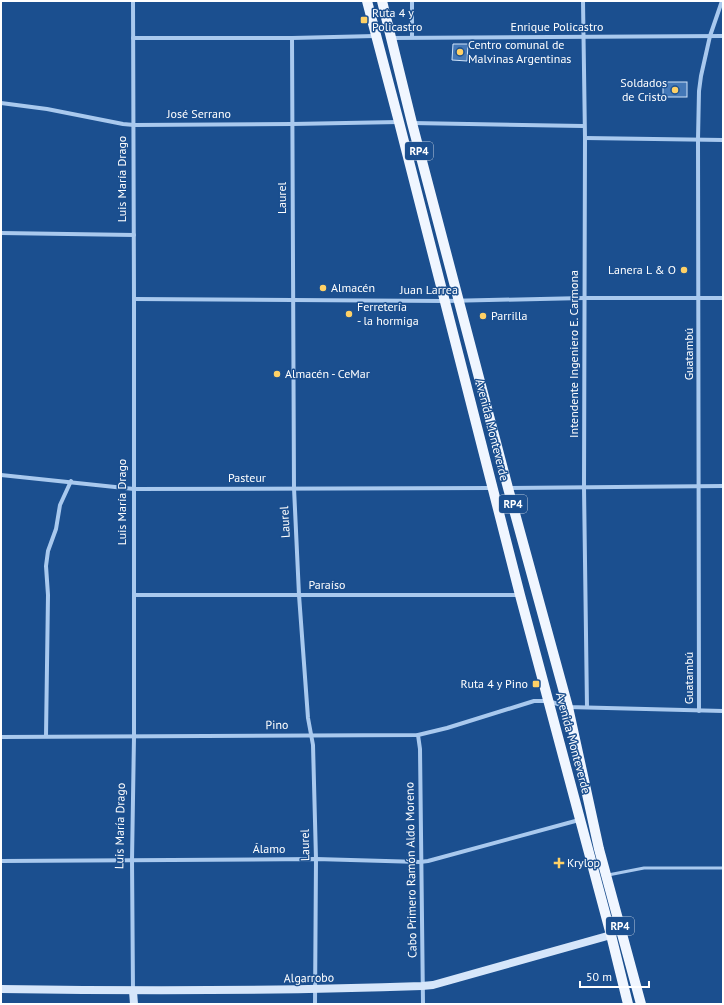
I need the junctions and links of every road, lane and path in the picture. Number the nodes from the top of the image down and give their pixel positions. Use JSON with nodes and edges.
{"nodes":[{"id":1,"x":133,"y":1,"type":"edge"},
{"id":2,"x":367,"y":1,"type":"edge"},
{"id":3,"x":382,"y":1,"type":"edge"},
{"id":4,"x":412,"y":1,"type":"edge"},
{"id":5,"x":583,"y":1,"type":"edge"},
{"id":6,"x":722,"y":1,"type":"edge"},
{"id":7,"x":376,"y":36,"type":"junction"},
{"id":8,"x":710,"y":36,"type":"junction"},
{"id":9,"x":723,"y":36,"type":"edge"},
{"id":10,"x":412,"y":37,"type":"junction"},
{"id":11,"x":583,"y":37,"type":"junction"},
{"id":12,"x":133,"y":38,"type":"junction"},
{"id":13,"x":292,"y":38,"type":"junction"},
{"id":14,"x":392,"y":38,"type":"junction"},
{"id":15,"x":1,"y":103,"type":"edge"},
{"id":16,"x":399,"y":122,"type":"junction"},
{"id":17,"x":412,"y":123,"type":"junction"},
{"id":18,"x":292,"y":124,"type":"junction"},
{"id":19,"x":134,"y":125,"type":"junction"},
{"id":20,"x":584,"y":126,"type":"junction"},
{"id":21,"x":585,"y":138,"type":"junction"},
{"id":22,"x":698,"y":140,"type":"junction"},
{"id":23,"x":723,"y":140,"type":"edge"},
{"id":24,"x":1,"y":233,"type":"edge"},
{"id":25,"x":134,"y":235,"type":"junction"},
{"id":26,"x":584,"y":298,"type":"junction"},
{"id":27,"x":698,"y":298,"type":"junction"},
{"id":28,"x":723,"y":298,"type":"edge"},
{"id":29,"x":134,"y":299,"type":"junction"},
{"id":30,"x":292,"y":300,"type":"junction"},
{"id":31,"x":459,"y":300,"type":"junction"},
{"id":32,"x":445,"y":301,"type":"junction"},
{"id":33,"x":1,"y":476,"type":"edge"},
{"id":34,"x":71,"y":481,"type":"junction"},
{"id":35,"x":699,"y":486,"type":"junction"},
{"id":36,"x":723,"y":486,"type":"edge"},
{"id":37,"x":294,"y":488,"type":"junction"},
{"id":38,"x":494,"y":488,"type":"junction"},
{"id":39,"x":508,"y":488,"type":"junction"},
{"id":40,"x":584,"y":488,"type":"junction"},
{"id":41,"x":134,"y":489,"type":"junction"},
{"id":42,"x":520,"y":594,"type":"junction"},
{"id":43,"x":134,"y":595,"type":"junction"},
{"id":44,"x":299,"y":595,"type":"junction"},
{"id":45,"x":548,"y":701,"type":"junction"},
{"id":46,"x":568,"y":707,"type":"junction"},
{"id":47,"x":587,"y":707,"type":"junction"},
{"id":48,"x":699,"y":711,"type":"junction"},
{"id":49,"x":723,"y":711,"type":"edge"},
{"id":50,"x":312,"y":735,"type":"junction"},
{"id":51,"x":418,"y":735,"type":"junction"},
{"id":52,"x":46,"y":736,"type":"junction"},
{"id":53,"x":1,"y":737,"type":"edge"},
{"id":54,"x":134,"y":737,"type":"junction"},
{"id":55,"x":580,"y":820,"type":"junction"},
{"id":56,"x":316,"y":859,"type":"junction"},
{"id":57,"x":132,"y":860,"type":"junction"},
{"id":58,"x":1,"y":861,"type":"edge"},
{"id":59,"x":420,"y":862,"type":"junction"},
{"id":60,"x":723,"y":868,"type":"edge"},
{"id":61,"x":607,"y":875,"type":"junction"},
{"id":62,"x":611,"y":935,"type":"junction"},
{"id":63,"x":422,"y":986,"type":"junction"},
{"id":64,"x":1,"y":989,"type":"edge"},
{"id":65,"x":315,"y":990,"type":"junction"},
{"id":66,"x":133,"y":991,"type":"junction"},
{"id":67,"x":134,"y":1004,"type":"edge"},
{"id":68,"x":315,"y":1004,"type":"edge"},
{"id":69,"x":423,"y":1004,"type":"edge"},
{"id":70,"x":628,"y":1004,"type":"edge"},
{"id":71,"x":641,"y":1004,"type":"edge"}],
"edges":[{"from":1,"to":12,"type":"street","name":"Luis María Drago"},
{"from":2,"to":7,"type":"main road","name":"Avenida Monteverde","number":"RP4"},
{"from":3,"to":14,"type":"main road","name":"Avenida Monteverde","number":"RP4"},
{"from":4,"to":10,"type":"street"},
{"from":5,"to":11,"type":"street","name":"Intendente Ingeniero E. Carmona"},
{"from":6,"to":8,"type":"street","name":"Guatambú"},
{"from":7,"to":13,"type":"street"},
{"from":7,"to":16,"type":"main road","name":"Avenida Monteverde","number":"RP4"},
{"from":8,"to":9,"type":"street","name":"Enrique Policastro"},
{"from":8,"to":11,"type":"street","name":"Enrique Policastro"},
{"from":8,"to":22,"type":"street","name":"Guatambú"},
{"from":10,"to":11,"type":"street","name":"Enrique Policastro"},
{"from":10,"to":14,"type":"street","name":"Enrique Policastro"},
{"from":11,"to":20,"type":"street","name":"Intendente Ingeniero E. Carmona"},
{"from":12,"to":13,"type":"street"},
{"from":12,"to":19,"type":"street","name":"Luis María Drago"},
{"from":13,"to":18,"type":"street","name":"Laurel"},
{"from":14,"to":17,"type":"main road","name":"Avenida Monteverde","number":"RP4"},
{"from":15,"to":19,"type":"street","name":"José Serrano"},
{"from":16,"to":18,"type":"street","name":"José Serrano"},
{"from":16,"to":32,"type":"main road","name":"Avenida Monteverde","number":"RP4"},
{"from":17,"to":20,"type":"street"},
{"from":17,"to":31,"type":"main road","name":"Avenida Monteverde","number":"RP4"},
{"from":18,"to":19,"type":"street","name":"José Serrano"},
{"from":18,"to":30,"type":"street","name":"Laurel"},
{"from":19,"to":25,"type":"street","name":"Luis María Drago"},
{"from":20,"to":21,"type":"street","name":"Intendente Ingeniero E. Carmona"},
{"from":21,"to":22,"type":"street"},
{"from":21,"to":26,"type":"street","name":"Intendente Ingeniero E. Carmona"},
{"from":22,"to":23,"type":"street"},
{"from":22,"to":27,"type":"street","name":"Guatambú"},
{"from":24,"to":25,"type":"street"},
{"from":25,"to":29,"type":"street","name":"Luis María Drago"},
{"from":26,"to":27,"type":"street","name":"Juan Larrea"},
{"from":26,"to":31,"type":"street","name":"Juan Larrea"},
{"from":26,"to":40,"type":"street","name":"Intendente Ingeniero E. Carmona"},
{"from":27,"to":28,"type":"street","name":"Juan Larrea"},
{"from":27,"to":35,"type":"street","name":"Guatambú"},
{"from":29,"to":30,"type":"street","name":"Juan Larrea"},
{"from":29,"to":41,"type":"street","name":"Luis María Drago"},
{"from":30,"to":32,"type":"street","name":"Juan Larrea"},
{"from":30,"to":37,"type":"street","name":"Laurel"},
{"from":31,"to":32,"type":"street","name":"Juan Larrea"},
{"from":31,"to":39,"type":"main road","name":"Avenida Monteverde","number":"RP4"},
{"from":32,"to":38,"type":"main road","name":"Avenida Monteverde","number":"RP4"},
{"from":33,"to":34,"type":"street","name":"Pasteur"},
{"from":34,"to":41,"type":"street","name":"Pasteur"},
{"from":34,"to":52,"type":"street"},
{"from":35,"to":36,"type":"street"},
{"from":35,"to":40,"type":"street"},
{"from":35,"to":48,"type":"street","name":"Guatambú"},
{"from":37,"to":38,"type":"street","name":"Pasteur"},
{"from":37,"to":41,"type":"street","name":"Pasteur"},
{"from":37,"to":44,"type":"street","name":"Laurel"},
{"from":38,"to":42,"type":"main road","name":"Avenida Monteverde","number":"RP4"},
{"from":39,"to":40,"type":"street"},
{"from":39,"to":46,"type":"main road","name":"Avenida Monteverde","number":"RP4"},
{"from":40,"to":47,"type":"street","name":"Intendente Ingeniero E. Carmona"},
{"from":41,"to":43,"type":"street","name":"Luis María Drago"},
{"from":42,"to":44,"type":"street","name":"Paraíso"},
{"from":42,"to":45,"type":"main road","name":"Avenida Monteverde","number":"RP4"},
{"from":43,"to":44,"type":"street","name":"Paraíso"},
{"from":43,"to":54,"type":"street","name":"Luis María Drago"},
{"from":44,"to":50,"type":"street","name":"Laurel"},
{"from":45,"to":46,"type":"street"},
{"from":45,"to":51,"type":"street","name":"Pino"},
{"from":45,"to":55,"type":"main road","name":"Avenida Monteverde","number":"RP4"},
{"from":46,"to":47,"type":"street"},
{"from":46,"to":61,"type":"main road","name":"Avenida Monteverde","number":"RP4"},
{"from":47,"to":48,"type":"street"},
{"from":48,"to":49,"type":"street"},
{"from":50,"to":51,"type":"street","name":"Pino"},
{"from":50,"to":54,"type":"street","name":"Pino"},
{"from":50,"to":56,"type":"street","name":"Laurel"},
{"from":51,"to":59,"type":"street","name":"Cabo Primero Ramón Aldo Moreno"},
{"from":52,"to":53,"type":"street","name":"Pino"},
{"from":52,"to":54,"type":"street","name":"Pino"},
{"from":54,"to":57,"type":"street","name":"Luis María Drago"},
{"from":55,"to":59,"type":"street","name":"Álamo"},
{"from":55,"to":62,"type":"main road","name":"Avenida Monteverde","number":"RP4"},
{"from":56,"to":57,"type":"street","name":"Álamo"},
{"from":56,"to":59,"type":"street","name":"Álamo"},
{"from":56,"to":65,"type":"street","name":"Laurel"},
{"from":57,"to":58,"type":"street","name":"Álamo"},
{"from":57,"to":66,"type":"street","name":"Luis María Drago"},
{"from":59,"to":63,"type":"street","name":"Cabo Primero Ramón Aldo Moreno"},
{"from":60,"to":61,"type":"lane"},
{"from":61,"to":71,"type":"main road","name":"Avenida Monteverde","number":"RP4"},
{"from":62,"to":63,"type":"street","name":"Algarrobo"},
{"from":62,"to":70,"type":"main road","name":"Avenida Monteverde","number":"RP4"},
{"from":63,"to":65,"type":"street","name":"Algarrobo"},
{"from":63,"to":69,"type":"street","name":"Cabo Primero Ramón Aldo Moreno"},
{"from":64,"to":66,"type":"street","name":"Algarrobo"},
{"from":65,"to":66,"type":"street","name":"Algarrobo"},
{"from":65,"to":68,"type":"street","name":"Laurel"},
{"from":66,"to":67,"type":"street","name":"Luis María Drago"}]}
